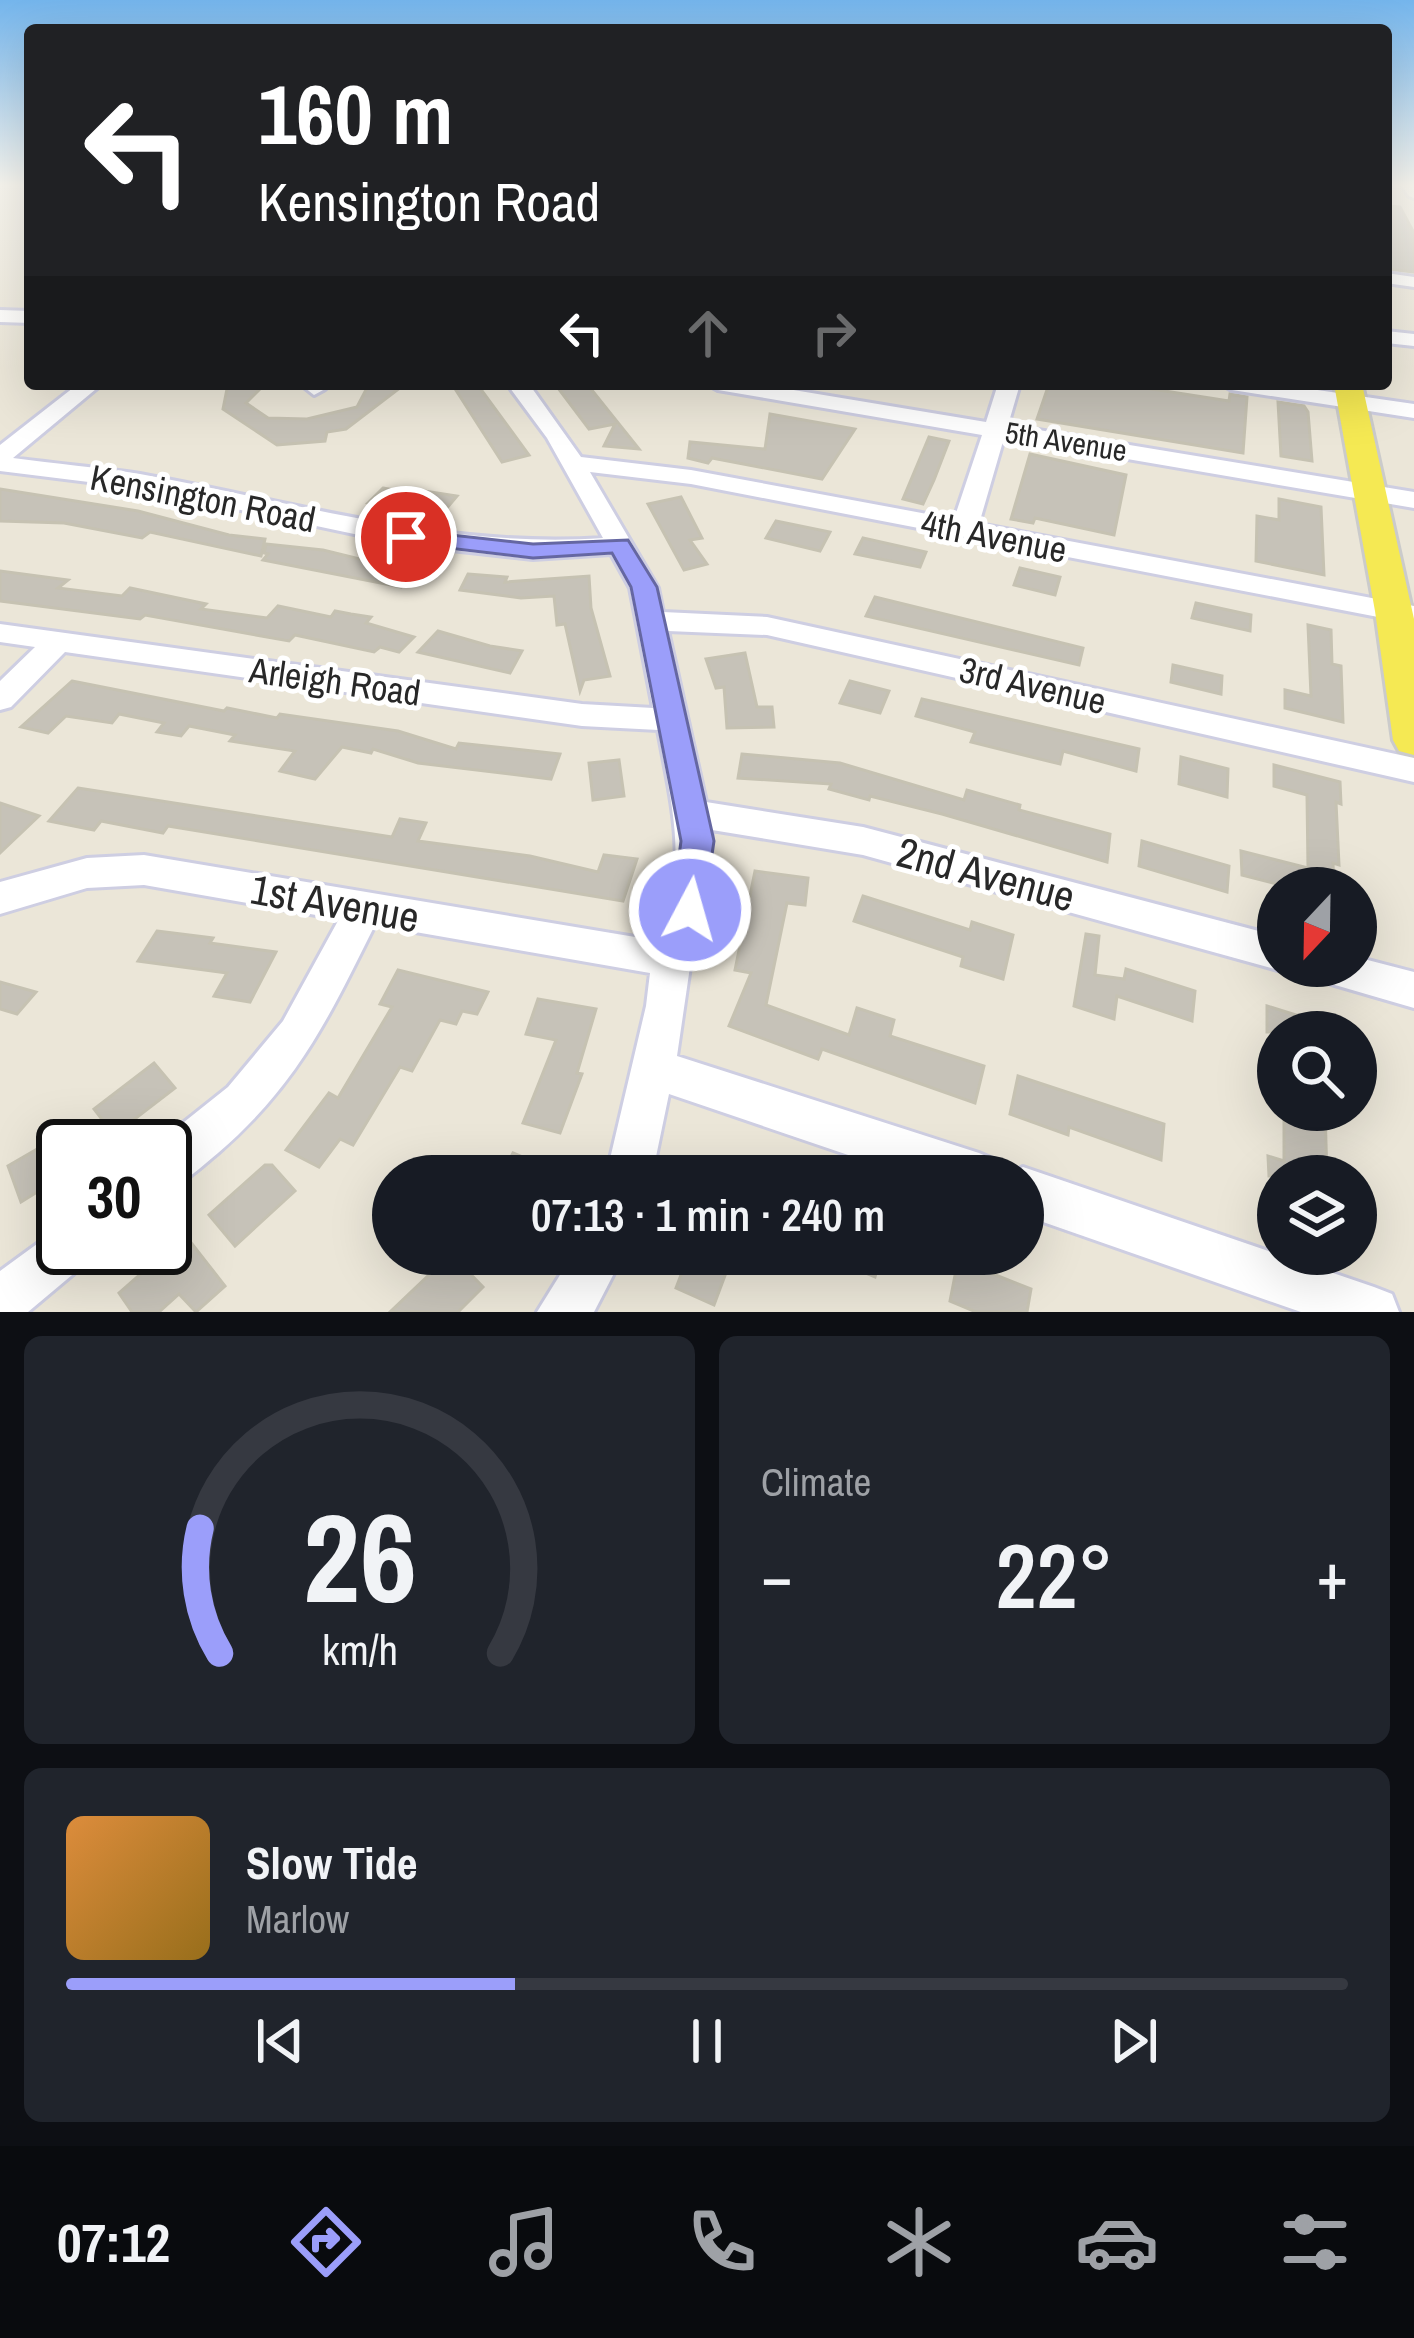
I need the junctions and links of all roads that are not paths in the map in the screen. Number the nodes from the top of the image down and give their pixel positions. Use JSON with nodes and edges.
{"nodes":[{"id":1,"x":85,"y":390,"type":"edge"},
{"id":2,"x":522,"y":390,"type":"edge"},
{"id":3,"x":754,"y":390,"type":"edge"},
{"id":4,"x":1007,"y":390,"type":"edge"},
{"id":5,"x":1311,"y":390,"type":"edge"},
{"id":6,"x":1351,"y":393,"type":"edge"},
{"id":7,"x":1414,"y":411,"type":"edge"},
{"id":8,"x":994,"y":430,"type":"junction"},
{"id":9,"x":0,"y":461,"type":"edge"},
{"id":10,"x":574,"y":464,"type":"junction"},
{"id":11,"x":1372,"y":493,"type":"junction"},
{"id":12,"x":1414,"y":500,"type":"edge"},
{"id":13,"x":964,"y":530,"type":"junction"},
{"id":14,"x":620,"y":545,"type":"junction"},
{"id":15,"x":1404,"y":613,"type":"edge"},
{"id":16,"x":650,"y":621,"type":"junction"},
{"id":17,"x":0,"y":634,"type":"edge"},
{"id":18,"x":58,"y":642,"type":"junction"},
{"id":19,"x":0,"y":699,"type":"edge"},
{"id":20,"x":671,"y":720,"type":"junction"},
{"id":21,"x":1414,"y":740,"type":"edge"},
{"id":22,"x":1414,"y":770,"type":"edge"},
{"id":23,"x":691,"y":813,"type":"junction"},
{"id":24,"x":0,"y":898,"type":"edge"},
{"id":25,"x":364,"y":909,"type":"junction"},
{"id":26,"x":1257,"y":947,"type":"edge"},
{"id":27,"x":671,"y":960,"type":"junction"},
{"id":28,"x":1377,"y":980,"type":"edge"},
{"id":29,"x":1414,"y":990,"type":"edge"},
{"id":30,"x":654,"y":1069,"type":"junction"},
{"id":31,"x":192,"y":1145,"type":"edge"},
{"id":32,"x":634,"y":1155,"type":"edge"},
{"id":33,"x":916,"y":1155,"type":"edge"},
{"id":34,"x":1044,"y":1198,"type":"edge"},
{"id":35,"x":36,"y":1273,"type":"edge"},
{"id":36,"x":589,"y":1275,"type":"edge"},
{"id":37,"x":0,"y":1303,"type":"edge"},
{"id":38,"x":562,"y":1312,"type":"edge"},
{"id":39,"x":1374,"y":1312,"type":"edge"}],
"edges":[{"from":1,"to":9,"type":"street"},
{"from":2,"to":10,"type":"street"},
{"from":3,"to":8,"type":"street","name":"5th Avenue"},
{"from":4,"to":8,"type":"street"},
{"from":5,"to":6,"type":"street"},
{"from":6,"to":7,"type":"street"},
{"from":6,"to":11,"type":"main road"},
{"from":8,"to":11,"type":"street","name":"5th Avenue"},
{"from":8,"to":13,"type":"street"},
{"from":9,"to":14,"type":"street","name":"Kensington Road"},
{"from":10,"to":13,"type":"street","name":"4th Avenue"},
{"from":10,"to":14,"type":"street"},
{"from":11,"to":12,"type":"street","name":"5th Avenue"},
{"from":11,"to":15,"type":"main road"},
{"from":13,"to":15,"type":"street","name":"4th Avenue"},
{"from":14,"to":16,"type":"street"},
{"from":15,"to":21,"type":"main road"},
{"from":16,"to":20,"type":"street"},
{"from":16,"to":22,"type":"street","name":"3rd Avenue"},
{"from":17,"to":18,"type":"street","name":"Arleigh Road"},
{"from":18,"to":19,"type":"street"},
{"from":18,"to":20,"type":"street","name":"Arleigh Road"},
{"from":20,"to":23,"type":"street"},
{"from":23,"to":26,"type":"street","name":"2nd Avenue"},
{"from":23,"to":27,"type":"street"},
{"from":24,"to":25,"type":"street","name":"1st Avenue"},
{"from":25,"to":27,"type":"street","name":"1st Avenue"},
{"from":25,"to":31,"type":"street"},
{"from":27,"to":30,"type":"street"},
{"from":28,"to":29,"type":"street"},
{"from":30,"to":32,"type":"street"},
{"from":30,"to":33,"type":"street"},
{"from":34,"to":39,"type":"street"},
{"from":35,"to":37,"type":"street"},
{"from":36,"to":38,"type":"street"}]}
